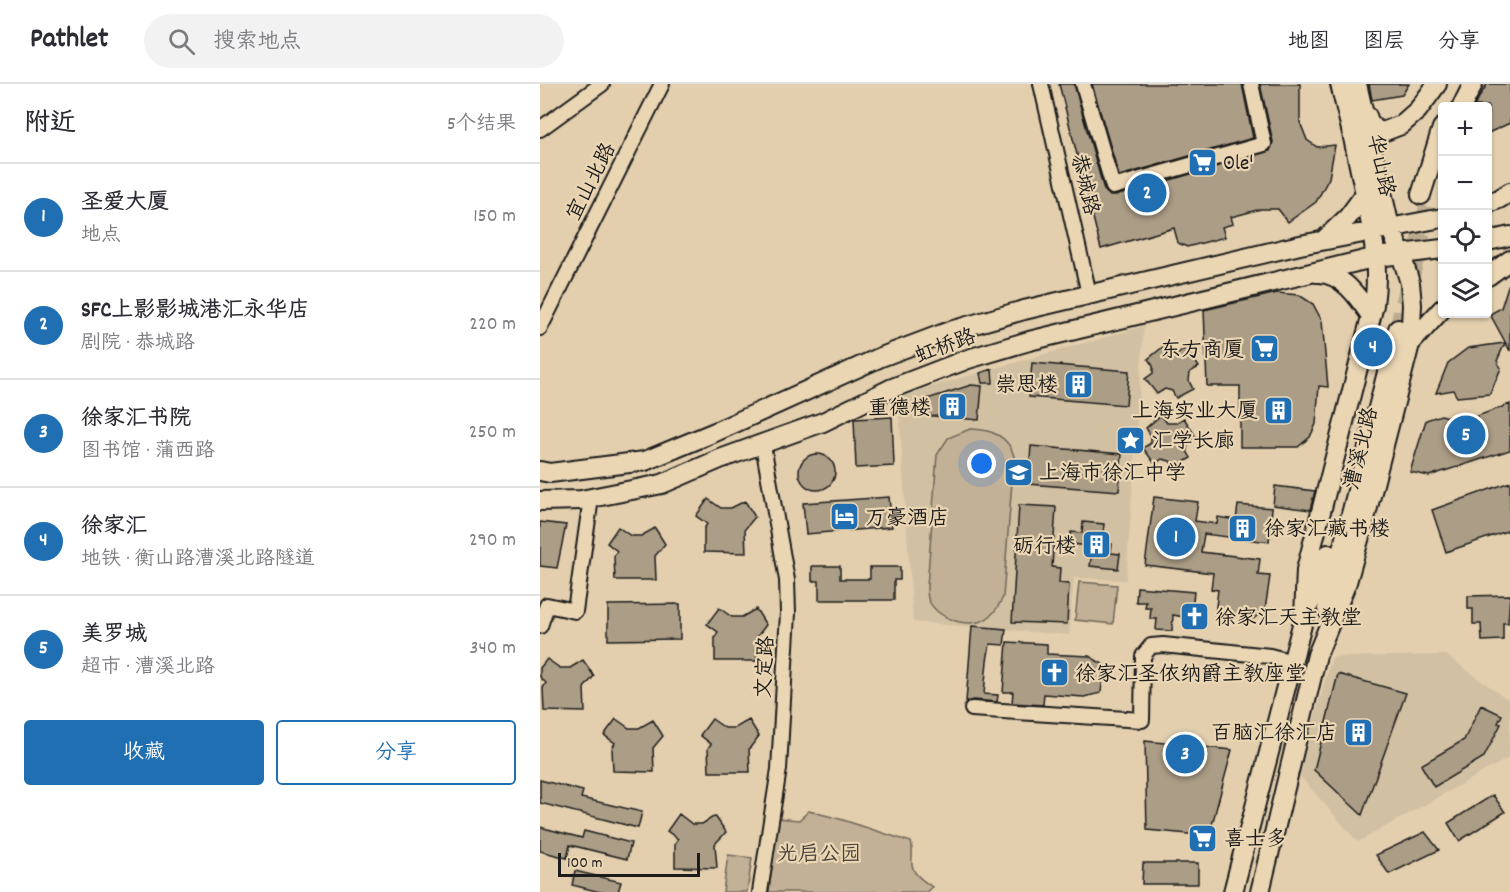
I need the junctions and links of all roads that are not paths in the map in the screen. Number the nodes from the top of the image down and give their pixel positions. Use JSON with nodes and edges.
{"nodes":[{"id":1,"x":602,"y":84,"type":"edge"},
{"id":2,"x":662,"y":84,"type":"edge"},
{"id":3,"x":1041,"y":84,"type":"edge"},
{"id":4,"x":1083,"y":84,"type":"edge"},
{"id":5,"x":1251,"y":84,"type":"edge"},
{"id":6,"x":1340,"y":84,"type":"edge"},
{"id":7,"x":1357,"y":84,"type":"edge"},
{"id":8,"x":1437,"y":84,"type":"edge"},
{"id":9,"x":1461,"y":84,"type":"edge"},
{"id":10,"x":1473,"y":84,"type":"edge"},
{"id":11,"x":1452,"y":102,"type":"edge"},
{"id":12,"x":1464,"y":102,"type":"edge"},
{"id":13,"x":540,"y":129,"type":"edge"},
{"id":14,"x":1438,"y":148,"type":"edge"},
{"id":15,"x":1438,"y":171,"type":"edge"},
{"id":16,"x":1510,"y":192,"type":"edge"},
{"id":17,"x":1365,"y":194,"type":"junction"},
{"id":18,"x":1492,"y":202,"type":"edge"},
{"id":19,"x":1438,"y":219,"type":"edge"},
{"id":20,"x":1382,"y":228,"type":"junction"},
{"id":21,"x":1510,"y":236,"type":"edge"},
{"id":22,"x":1325,"y":240,"type":"junction"},
{"id":23,"x":1492,"y":240,"type":"edge"},
{"id":24,"x":1438,"y":250,"type":"edge"},
{"id":25,"x":1401,"y":254,"type":"junction"},
{"id":26,"x":1377,"y":257,"type":"junction"},
{"id":27,"x":1510,"y":260,"type":"edge"},
{"id":28,"x":1492,"y":273,"type":"edge"},
{"id":29,"x":1310,"y":274,"type":"junction"},
{"id":30,"x":1089,"y":294,"type":"junction"},
{"id":31,"x":1438,"y":314,"type":"edge"},
{"id":32,"x":1371,"y":316,"type":"junction"},
{"id":33,"x":540,"y":328,"type":"edge"},
{"id":34,"x":1410,"y":344,"type":"junction"},
{"id":35,"x":763,"y":445,"type":"junction"},
{"id":36,"x":540,"y":471,"type":"edge"},
{"id":37,"x":591,"y":498,"type":"junction"},
{"id":38,"x":540,"y":501,"type":"edge"},
{"id":39,"x":1304,"y":618,"type":"junction"},
{"id":40,"x":540,"y":626,"type":"edge"},
{"id":41,"x":1317,"y":655,"type":"junction"},
{"id":42,"x":1293,"y":662,"type":"junction"},
{"id":43,"x":972,"y":709,"type":"dead end"},
{"id":44,"x":760,"y":892,"type":"edge"},
{"id":45,"x":1233,"y":892,"type":"edge"},
{"id":46,"x":1260,"y":892,"type":"edge"}],
"edges":[{"from":1,"to":13,"type":"street"},
{"from":2,"to":33,"type":"street","name":"宜山北路"},
{"from":3,"to":30,"type":"street","name":"恭城路"},
{"from":4,"to":5,"type":"street"},
{"from":6,"to":17,"type":"main road","name":"华山路"},
{"from":7,"to":8,"type":"main road"},
{"from":7,"to":20,"type":"main road","name":"华山路"},
{"from":9,"to":11,"type":"main road"},
{"from":10,"to":12,"type":"main road"},
{"from":14,"to":15,"type":"main road"},
{"from":16,"to":18,"type":"main road"},
{"from":17,"to":20,"type":"main road","name":"华山路"},
{"from":17,"to":22,"type":"main road"},
{"from":19,"to":20,"type":"main road","name":"虹桥路"},
{"from":20,"to":22,"type":"main road","name":"虹桥路"},
{"from":20,"to":25,"type":"main road","name":"华山路"},
{"from":20,"to":26,"type":"main road","name":"华山路"},
{"from":21,"to":23,"type":"main road"},
{"from":22,"to":30,"type":"main road","name":"虹桥路"},
{"from":24,"to":25,"type":"main road","name":"虹桥路"},
{"from":25,"to":26,"type":"main road","name":"虹桥路"},
{"from":25,"to":34,"type":"main road","name":"漕溪北路"},
{"from":26,"to":29,"type":"main road","name":"虹桥路"},
{"from":26,"to":32,"type":"main road","name":"漕溪北路"},
{"from":27,"to":28,"type":"main road"},
{"from":29,"to":32,"type":"main road"},
{"from":29,"to":35,"type":"main road","name":"虹桥路"},
{"from":30,"to":36,"type":"main road","name":"虹桥路"},
{"from":31,"to":34,"type":"main road"},
{"from":32,"to":39,"type":"main road","name":"漕溪北路"},
{"from":34,"to":41,"type":"main road","name":"漕溪北路"},
{"from":35,"to":37,"type":"main road","name":"虹桥路"},
{"from":35,"to":44,"type":"street","name":"文定路"},
{"from":37,"to":38,"type":"main road","name":"虹桥路"},
{"from":37,"to":40,"type":"street"},
{"from":39,"to":41,"type":"main road"},
{"from":39,"to":42,"type":"main road","name":"漕溪北路"},
{"from":41,"to":46,"type":"main road","name":"漕溪北路"},
{"from":42,"to":43,"type":"street"},
{"from":42,"to":45,"type":"main road","name":"漕溪北路"}]}
